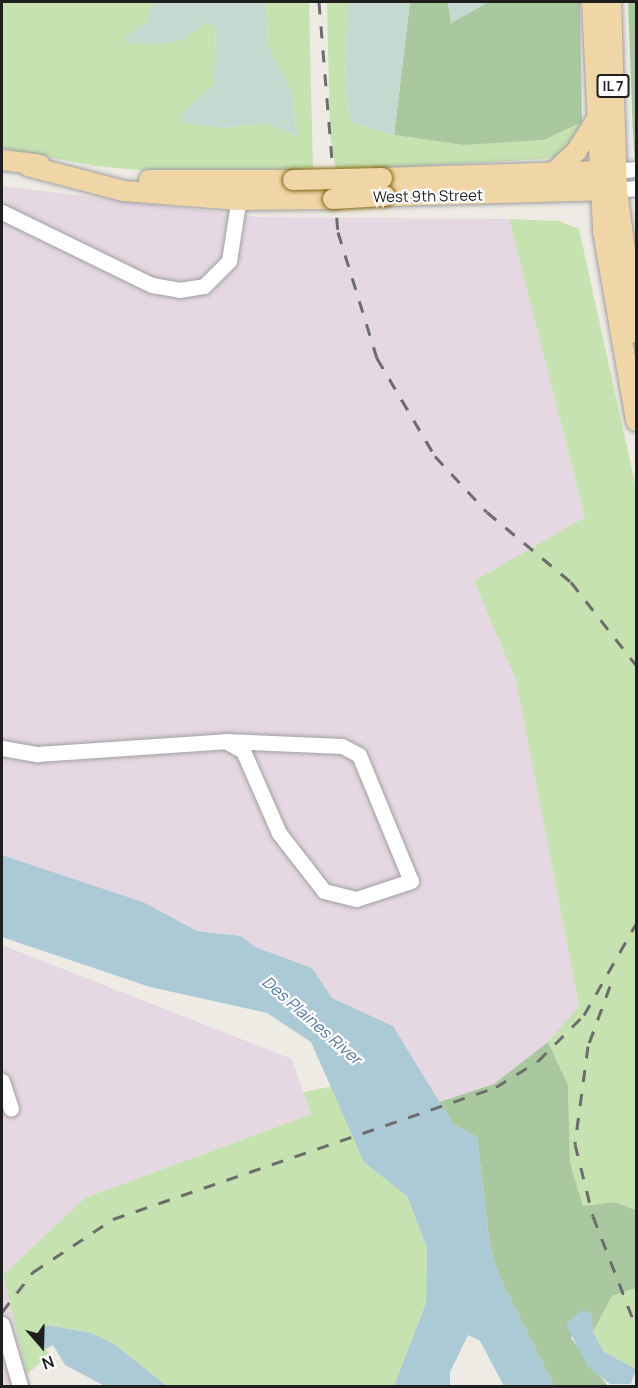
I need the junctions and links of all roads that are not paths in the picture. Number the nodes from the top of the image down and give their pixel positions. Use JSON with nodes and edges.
{"nodes":[{"id":1,"x":592,"y":2,"type":"edge"},
{"id":2,"x":611,"y":2,"type":"edge"},
{"id":3,"x":595,"y":120,"type":"junction"},
{"id":4,"x":2,"y":160,"type":"edge"},
{"id":5,"x":636,"y":168,"type":"edge"},
{"id":6,"x":552,"y":174,"type":"junction"},
{"id":7,"x":613,"y":182,"type":"edge"},
{"id":8,"x":384,"y":187,"type":"junction"},
{"id":9,"x":240,"y":190,"type":"junction"},
{"id":10,"x":2,"y":212,"type":"edge"},
{"id":11,"x":636,"y":333,"type":"edge"},
{"id":12,"x":636,"y":421,"type":"edge"},
{"id":13,"x":226,"y":741,"type":"junction"},
{"id":14,"x":2,"y":748,"type":"edge"},
{"id":15,"x":2,"y":1081,"type":"edge"},
{"id":16,"x":11,"y":1109,"type":"dead end"},
{"id":17,"x":2,"y":1324,"type":"edge"},
{"id":18,"x":20,"y":1386,"type":"edge"}],
"edges":[{"from":1,"to":3,"type":"main road","number":"IL 7"},
{"from":2,"to":7,"type":"main road","number":"IL 7"},
{"from":3,"to":6,"type":"main road"},
{"from":3,"to":7,"type":"main road","number":"IL 7"},
{"from":4,"to":9,"type":"main road","name":"West 9th Street"},
{"from":5,"to":7,"type":"street"},
{"from":6,"to":7,"type":"main road","name":"West 9th Street"},
{"from":6,"to":8,"type":"main road","name":"West 9th Street"},
{"from":7,"to":8,"type":"main road","name":"West 9th Street"},
{"from":7,"to":11,"type":"main road"},
{"from":7,"to":12,"type":"main road"},
{"from":8,"to":9,"type":"main road","name":"West 9th Street","bridge":true},
{"from":8,"to":9,"type":"main road","name":"West 9th Street","bridge":true},
{"from":9,"to":10,"type":"street"},
{"from":13,"to":13,"type":"street"},
{"from":13,"to":14,"type":"street"},
{"from":15,"to":16,"type":"street"},
{"from":17,"to":18,"type":"street"}]}
